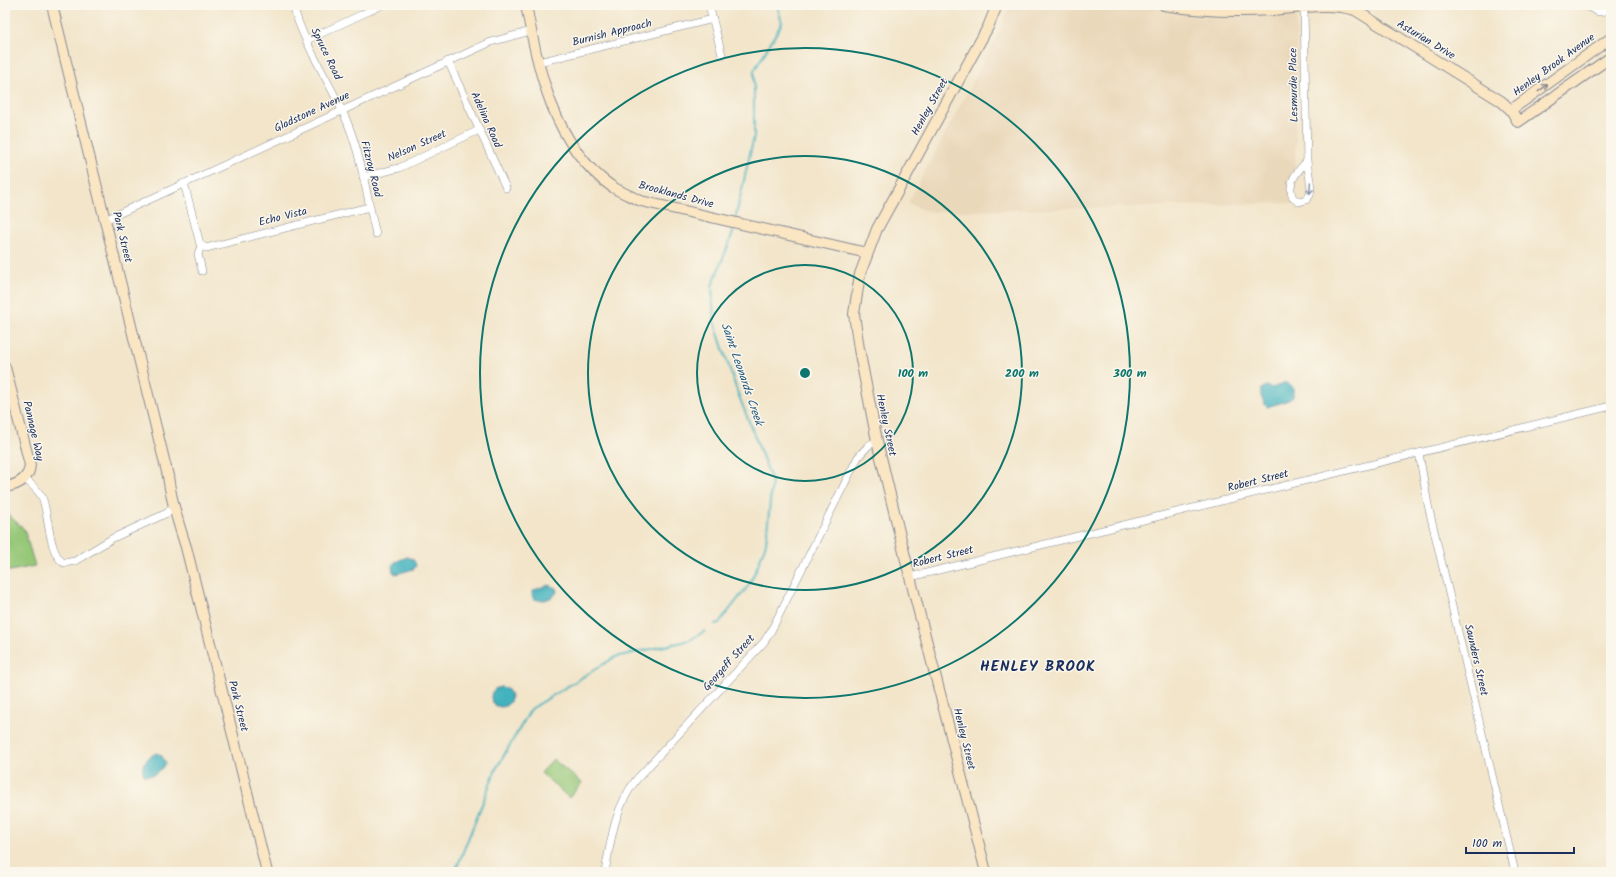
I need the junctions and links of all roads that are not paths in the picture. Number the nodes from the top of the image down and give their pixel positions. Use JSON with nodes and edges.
{"nodes":[{"id":1,"x":52,"y":5,"type":"edge"},
{"id":2,"x":293,"y":5,"type":"edge"},
{"id":3,"x":382,"y":5,"type":"edge"},
{"id":4,"x":526,"y":5,"type":"edge"},
{"id":5,"x":709,"y":5,"type":"edge"},
{"id":6,"x":997,"y":5,"type":"edge"},
{"id":7,"x":1164,"y":5,"type":"edge"},
{"id":8,"x":1583,"y":5,"type":"edge"},
{"id":9,"x":1322,"y":6,"type":"edge"},
{"id":10,"x":373,"y":7,"type":"edge"},
{"id":11,"x":1304,"y":8,"type":"junction"},
{"id":12,"x":1611,"y":10,"type":"edge"},
{"id":13,"x":713,"y":19,"type":"junction"},
{"id":14,"x":531,"y":32,"type":"junction"},
{"id":15,"x":1611,"y":38,"type":"edge"},
{"id":16,"x":307,"y":40,"type":"junction"},
{"id":17,"x":722,"y":56,"type":"dead end"},
{"id":18,"x":1611,"y":57,"type":"edge"},
{"id":19,"x":448,"y":61,"type":"junction"},
{"id":20,"x":539,"y":62,"type":"junction"},
{"id":21,"x":1511,"y":110,"type":"junction"},
{"id":22,"x":341,"y":111,"type":"junction"},
{"id":23,"x":478,"y":130,"type":"junction"},
{"id":24,"x":1307,"y":161,"type":"junction"},
{"id":25,"x":363,"y":177,"type":"junction"},
{"id":26,"x":184,"y":183,"type":"junction"},
{"id":27,"x":506,"y":188,"type":"dead end"},
{"id":28,"x":369,"y":207,"type":"junction"},
{"id":29,"x":105,"y":220,"type":"junction"},
{"id":30,"x":376,"y":234,"type":"dead end"},
{"id":31,"x":202,"y":246,"type":"junction"},
{"id":32,"x":867,"y":253,"type":"junction"},
{"id":33,"x":202,"y":271,"type":"dead end"},
{"id":34,"x":5,"y":366,"type":"edge"},
{"id":35,"x":1611,"y":406,"type":"edge"},
{"id":36,"x":877,"y":441,"type":"junction"},
{"id":37,"x":1419,"y":453,"type":"junction"},
{"id":38,"x":168,"y":476,"type":"junction"},
{"id":39,"x":25,"y":479,"type":"junction"},
{"id":40,"x":5,"y":487,"type":"edge"},
{"id":41,"x":173,"y":504,"type":"junction"},
{"id":42,"x":186,"y":547,"type":"junction"},
{"id":43,"x":910,"y":577,"type":"junction"},
{"id":44,"x":266,"y":872,"type":"edge"},
{"id":45,"x":605,"y":872,"type":"edge"},
{"id":46,"x":986,"y":872,"type":"edge"},
{"id":47,"x":1515,"y":872,"type":"edge"}],
"edges":[{"from":1,"to":29,"type":"street","name":"Park Street"},
{"from":2,"to":16,"type":"street","name":"Spruce Road"},
{"from":3,"to":10,"type":"street"},
{"from":4,"to":14,"type":"street","name":"Brooklands Drive"},
{"from":5,"to":13,"type":"street"},
{"from":6,"to":32,"type":"street","name":"Henley Street"},
{"from":7,"to":11,"type":"street","name":"Asturian Drive"},
{"from":8,"to":12,"type":"street"},
{"from":9,"to":11,"type":"street","name":"Asturian Drive"},
{"from":9,"to":21,"type":"street","name":"Asturian Drive"},
{"from":10,"to":16,"type":"street"},
{"from":11,"to":24,"type":"street","name":"Lesmurdie Place"},
{"from":13,"to":17,"type":"street"},
{"from":13,"to":20,"type":"street","name":"Burnish Approach"},
{"from":14,"to":19,"type":"street","name":"Gladstone Avenue"},
{"from":14,"to":20,"type":"street","name":"Brooklands Drive"},
{"from":21,"to":15,"type":"street","name":"Henley Brook Avenue","one_way":true},
{"from":16,"to":22,"type":"street","name":"Spruce Road"},
{"from":18,"to":21,"type":"street","name":"Asturian Drive"},
{"from":19,"to":22,"type":"street","name":"Gladstone Avenue"},
{"from":19,"to":23,"type":"street","name":"Adelina Road"},
{"from":20,"to":32,"type":"street","name":"Brooklands Drive"},
{"from":22,"to":25,"type":"street","name":"Fitzroy Road"},
{"from":22,"to":26,"type":"street","name":"Gladstone Avenue"},
{"from":23,"to":25,"type":"street","name":"Nelson Street"},
{"from":23,"to":27,"type":"street","name":"Adelina Road"},
{"from":24,"to":24,"type":"street","name":"Lesmurdie Place","one_way":true},
{"from":25,"to":28,"type":"street","name":"Fitzroy Road"},
{"from":26,"to":29,"type":"street","name":"Gladstone Avenue"},
{"from":26,"to":31,"type":"street"},
{"from":28,"to":30,"type":"street","name":"Fitzroy Road"},
{"from":28,"to":31,"type":"street","name":"Echo Vista"},
{"from":29,"to":38,"type":"street","name":"Park Street"},
{"from":31,"to":33,"type":"street"},
{"from":32,"to":36,"type":"street","name":"Henley Street"},
{"from":34,"to":39,"type":"street","name":"Pannage Way"},
{"from":35,"to":37,"type":"street","name":"Robert Street"},
{"from":36,"to":43,"type":"street","name":"Henley Street"},
{"from":36,"to":45,"type":"street","name":"Georgeff Street"},
{"from":37,"to":43,"type":"street","name":"Robert Street"},
{"from":37,"to":47,"type":"street","name":"Saunders Street"},
{"from":38,"to":41,"type":"street","name":"Park Street"},
{"from":38,"to":42,"type":"street","name":"Park Street"},
{"from":39,"to":40,"type":"street"},
{"from":39,"to":41,"type":"street"},
{"from":41,"to":42,"type":"street","name":"Park Street"},
{"from":42,"to":44,"type":"street","name":"Park Street"},
{"from":43,"to":46,"type":"street","name":"Henley Street"}]}
